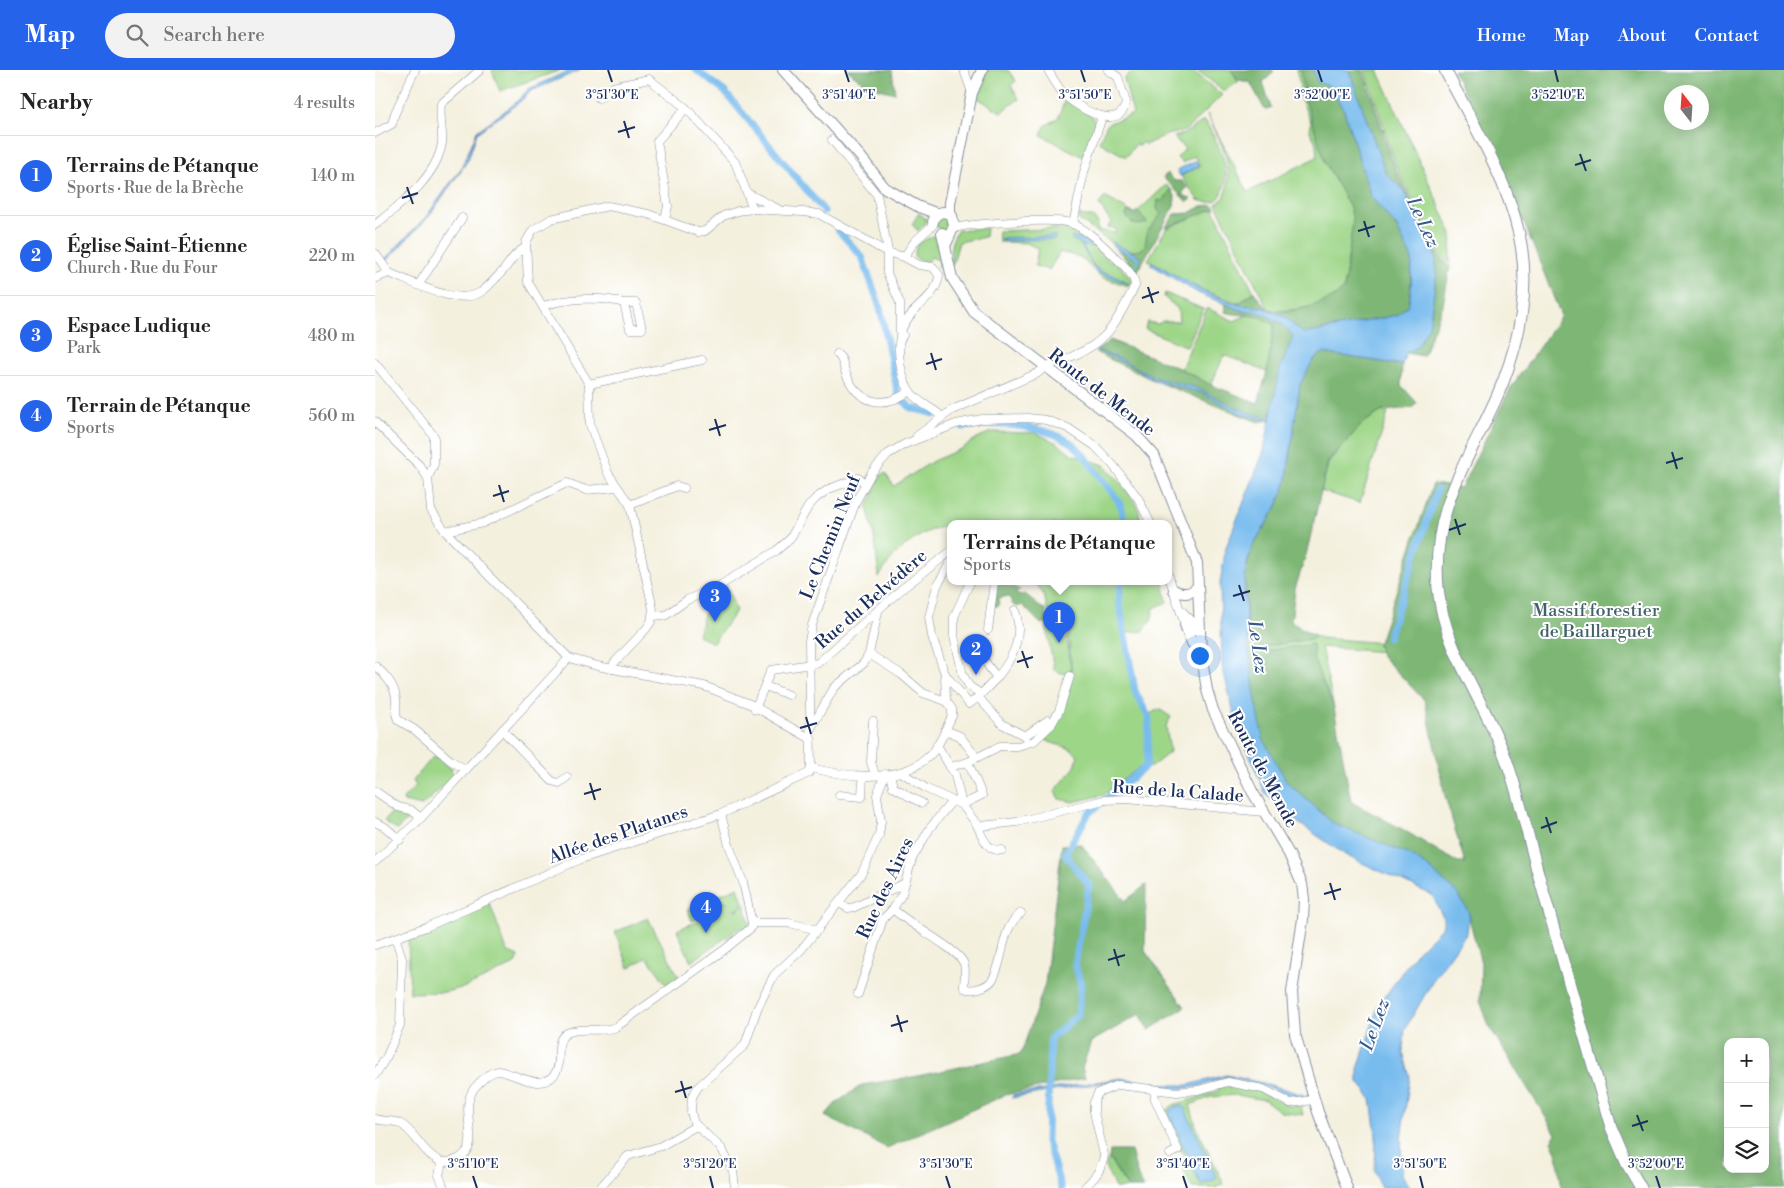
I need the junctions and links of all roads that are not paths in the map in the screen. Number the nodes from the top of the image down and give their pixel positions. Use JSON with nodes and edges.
{"nodes":[{"id":1,"x":415,"y":70,"type":"edge"},
{"id":2,"x":480,"y":70,"type":"edge"},
{"id":3,"x":783,"y":70,"type":"edge"},
{"id":4,"x":964,"y":70,"type":"edge"},
{"id":5,"x":982,"y":70,"type":"edge"},
{"id":6,"x":1049,"y":70,"type":"edge"},
{"id":7,"x":1108,"y":70,"type":"edge"},
{"id":8,"x":1445,"y":70,"type":"edge"},
{"id":9,"x":972,"y":92,"type":"junction"},
{"id":10,"x":599,"y":98,"type":"dead end"},
{"id":11,"x":686,"y":108,"type":"junction"},
{"id":12,"x":1102,"y":117,"type":"junction"},
{"id":13,"x":375,"y":133,"type":"edge"},
{"id":14,"x":832,"y":140,"type":"dead end"},
{"id":15,"x":749,"y":194,"type":"junction"},
{"id":16,"x":753,"y":209,"type":"junction"},
{"id":17,"x":781,"y":210,"type":"junction"},
{"id":18,"x":462,"y":218,"type":"dead end"},
{"id":19,"x":665,"y":219,"type":"junction"},
{"id":20,"x":943,"y":223,"type":"junction"},
{"id":21,"x":1073,"y":224,"type":"junction"},
{"id":22,"x":375,"y":225,"type":"edge"},
{"id":23,"x":525,"y":248,"type":"junction"},
{"id":24,"x":887,"y":252,"type":"junction"},
{"id":25,"x":375,"y":253,"type":"edge"},
{"id":26,"x":904,"y":257,"type":"junction"},
{"id":27,"x":389,"y":273,"type":"junction"},
{"id":28,"x":377,"y":278,"type":"dead end"},
{"id":29,"x":419,"y":284,"type":"junction"},
{"id":30,"x":624,"y":303,"type":"dead end"},
{"id":31,"x":543,"y":306,"type":"junction"},
{"id":32,"x":901,"y":336,"type":"junction"},
{"id":33,"x":837,"y":354,"type":"dead end"},
{"id":34,"x":702,"y":360,"type":"dead end"},
{"id":35,"x":375,"y":363,"type":"edge"},
{"id":36,"x":1044,"y":366,"type":"junction"},
{"id":37,"x":589,"y":384,"type":"junction"},
{"id":38,"x":909,"y":391,"type":"junction"},
{"id":39,"x":941,"y":416,"type":"junction"},
{"id":40,"x":375,"y":422,"type":"edge"},
{"id":41,"x":911,"y":441,"type":"junction"},
{"id":42,"x":428,"y":478,"type":"junction"},
{"id":43,"x":865,"y":483,"type":"junction"},
{"id":44,"x":617,"y":487,"type":"junction"},
{"id":45,"x":684,"y":488,"type":"dead end"},
{"id":46,"x":631,"y":505,"type":"junction"},
{"id":47,"x":1149,"y":520,"type":"edge"},
{"id":48,"x":445,"y":531,"type":"junction"},
{"id":49,"x":947,"y":554,"type":"edge"},
{"id":50,"x":947,"y":568,"type":"edge"},
{"id":51,"x":969,"y":585,"type":"edge"},
{"id":52,"x":994,"y":585,"type":"edge"},
{"id":53,"x":1172,"y":585,"type":"edge"},
{"id":54,"x":1198,"y":586,"type":"junction"},
{"id":55,"x":1174,"y":590,"type":"junction"},
{"id":56,"x":1015,"y":610,"type":"dead end"},
{"id":57,"x":1181,"y":610,"type":"junction"},
{"id":58,"x":878,"y":612,"type":"junction"},
{"id":59,"x":653,"y":616,"type":"junction"},
{"id":60,"x":1185,"y":625,"type":"junction"},
{"id":61,"x":1199,"y":629,"type":"junction"},
{"id":62,"x":987,"y":630,"type":"dead end"},
{"id":63,"x":973,"y":645,"type":"dead end"},
{"id":64,"x":1201,"y":653,"type":"junction"},
{"id":65,"x":869,"y":654,"type":"junction"},
{"id":66,"x":569,"y":658,"type":"junction"},
{"id":67,"x":375,"y":666,"type":"edge"},
{"id":68,"x":810,"y":666,"type":"junction"},
{"id":69,"x":612,"y":668,"type":"junction"},
{"id":70,"x":945,"y":674,"type":"junction"},
{"id":71,"x":1069,"y":676,"type":"dead end"},
{"id":72,"x":997,"y":678,"type":"junction"},
{"id":73,"x":765,"y":686,"type":"junction"},
{"id":74,"x":789,"y":695,"type":"dead end"},
{"id":75,"x":979,"y":695,"type":"junction"},
{"id":76,"x":946,"y":701,"type":"junction"},
{"id":77,"x":755,"y":708,"type":"junction"},
{"id":78,"x":873,"y":721,"type":"dead end"},
{"id":79,"x":1051,"y":725,"type":"junction"},
{"id":80,"x":811,"y":728,"type":"junction"},
{"id":81,"x":502,"y":730,"type":"junction"},
{"id":82,"x":945,"y":730,"type":"junction"},
{"id":83,"x":811,"y":739,"type":"junction"},
{"id":84,"x":937,"y":745,"type":"junction"},
{"id":85,"x":976,"y":757,"type":"junction"},
{"id":86,"x":969,"y":762,"type":"junction"},
{"id":87,"x":951,"y":767,"type":"junction"},
{"id":88,"x":814,"y":768,"type":"junction"},
{"id":89,"x":466,"y":770,"type":"junction"},
{"id":90,"x":901,"y":772,"type":"junction"},
{"id":91,"x":888,"y":774,"type":"junction"},
{"id":92,"x":875,"y":775,"type":"junction"},
{"id":93,"x":863,"y":776,"type":"junction"},
{"id":94,"x":567,"y":777,"type":"dead end"},
{"id":95,"x":375,"y":791,"type":"edge"},
{"id":96,"x":839,"y":795,"type":"dead end"},
{"id":97,"x":952,"y":801,"type":"junction"},
{"id":98,"x":923,"y":803,"type":"dead end"},
{"id":99,"x":962,"y":805,"type":"junction"},
{"id":100,"x":1264,"y":812,"type":"junction"},
{"id":101,"x":721,"y":814,"type":"junction"},
{"id":102,"x":421,"y":818,"type":"junction"},
{"id":103,"x":375,"y":822,"type":"edge"},
{"id":104,"x":975,"y":823,"type":"junction"},
{"id":105,"x":400,"y":840,"type":"junction"},
{"id":106,"x":1002,"y":850,"type":"dead end"},
{"id":107,"x":375,"y":862,"type":"edge"},
{"id":108,"x":903,"y":884,"type":"junction"},
{"id":109,"x":839,"y":903,"type":"junction"},
{"id":110,"x":893,"y":909,"type":"junction"},
{"id":111,"x":1021,"y":913,"type":"dead end"},
{"id":112,"x":752,"y":923,"type":"junction"},
{"id":113,"x":818,"y":930,"type":"junction"},
{"id":114,"x":396,"y":939,"type":"junction"},
{"id":115,"x":375,"y":945,"type":"edge"},
{"id":116,"x":859,"y":994,"type":"dead end"},
{"id":117,"x":375,"y":1075,"type":"edge"},
{"id":118,"x":1154,"y":1090,"type":"junction"},
{"id":119,"x":1314,"y":1100,"type":"junction"},
{"id":120,"x":375,"y":1119,"type":"edge"},
{"id":121,"x":696,"y":1126,"type":"junction"},
{"id":122,"x":1171,"y":1154,"type":"dead end"},
{"id":123,"x":443,"y":1162,"type":"junction"},
{"id":124,"x":1086,"y":1187,"type":"edge"},
{"id":125,"x":444,"y":1188,"type":"edge"},
{"id":126,"x":600,"y":1188,"type":"edge"},
{"id":127,"x":735,"y":1188,"type":"edge"},
{"id":128,"x":1347,"y":1188,"type":"edge"},
{"id":129,"x":1641,"y":1188,"type":"edge"}],
"edges":[{"from":1,"to":13,"type":"street"},
{"from":2,"to":22,"type":"street"},
{"from":3,"to":20,"type":"street"},
{"from":4,"to":9,"type":"street"},
{"from":5,"to":9,"type":"street"},
{"from":6,"to":12,"type":"street"},
{"from":7,"to":12,"type":"street"},
{"from":8,"to":129,"type":"main road"},
{"from":9,"to":20,"type":"street"},
{"from":10,"to":11,"type":"street"},
{"from":11,"to":15,"type":"street"},
{"from":11,"to":19,"type":"street"},
{"from":12,"to":21,"type":"street"},
{"from":14,"to":24,"type":"street"},
{"from":15,"to":16,"type":"street"},
{"from":15,"to":17,"type":"street"},
{"from":16,"to":17,"type":"street"},
{"from":16,"to":19,"type":"street"},
{"from":17,"to":24,"type":"street"},
{"from":18,"to":29,"type":"street"},
{"from":19,"to":23,"type":"street"},
{"from":20,"to":21,"type":"street"},
{"from":20,"to":26,"type":"street"},
{"from":20,"to":36,"type":"street","name":"Route de Mende"},
{"from":21,"to":36,"type":"street"},
{"from":23,"to":29,"type":"street"},
{"from":23,"to":31,"type":"street"},
{"from":24,"to":26,"type":"street"},
{"from":24,"to":32,"type":"street"},
{"from":25,"to":27,"type":"street"},
{"from":26,"to":32,"type":"street"},
{"from":27,"to":28,"type":"street"},
{"from":27,"to":29,"type":"street"},
{"from":30,"to":31,"type":"street"},
{"from":31,"to":37,"type":"street"},
{"from":32,"to":38,"type":"street"},
{"from":33,"to":38,"type":"street"},
{"from":34,"to":37,"type":"street"},
{"from":35,"to":42,"type":"street"},
{"from":36,"to":39,"type":"street"},
{"from":36,"to":54,"type":"street","name":"Route de Mende"},
{"from":37,"to":44,"type":"street"},
{"from":38,"to":39,"type":"street"},
{"from":39,"to":41,"type":"street"},
{"from":40,"to":42,"type":"street"},
{"from":41,"to":43,"type":"street","name":"Le Chemin Neuf"},
{"from":41,"to":47,"type":"street","name":"Le Chemin Neuf"},
{"from":42,"to":48,"type":"street"},
{"from":43,"to":59,"type":"street"},
{"from":43,"to":68,"type":"street","name":"Le Chemin Neuf"},
{"from":44,"to":46,"type":"street"},
{"from":44,"to":48,"type":"street"},
{"from":45,"to":46,"type":"street"},
{"from":46,"to":59,"type":"street"},
{"from":48,"to":66,"type":"street"},
{"from":49,"to":58,"type":"street","name":"Rue du Belvédère"},
{"from":50,"to":70,"type":"street"},
{"from":51,"to":75,"type":"street"},
{"from":52,"to":62,"type":"street"},
{"from":53,"to":55,"type":"street"},
{"from":54,"to":55,"type":"street"},
{"from":54,"to":61,"type":"street","name":"Route de Mende"},
{"from":55,"to":57,"type":"street"},
{"from":56,"to":72,"type":"street"},
{"from":57,"to":60,"type":"street"},
{"from":57,"to":61,"type":"street"},
{"from":58,"to":65,"type":"street"},
{"from":58,"to":68,"type":"street","name":"Rue du Belvédère"},
{"from":59,"to":69,"type":"street"},
{"from":60,"to":61,"type":"street"},
{"from":60,"to":64,"type":"street"},
{"from":61,"to":64,"type":"street","name":"Route de Mende"},
{"from":63,"to":72,"type":"street"},
{"from":64,"to":100,"type":"street","name":"Route de Mende"},
{"from":65,"to":76,"type":"street"},
{"from":65,"to":80,"type":"street"},
{"from":66,"to":69,"type":"street"},
{"from":66,"to":81,"type":"street"},
{"from":67,"to":89,"type":"street"},
{"from":68,"to":73,"type":"street"},
{"from":68,"to":80,"type":"street","name":"Le Chemin Neuf"},
{"from":69,"to":77,"type":"street"},
{"from":70,"to":75,"type":"street"},
{"from":70,"to":76,"type":"street"},
{"from":71,"to":79,"type":"street"},
{"from":72,"to":75,"type":"street"},
{"from":73,"to":74,"type":"street"},
{"from":73,"to":77,"type":"street"},
{"from":75,"to":79,"type":"street"},
{"from":76,"to":82,"type":"street"},
{"from":77,"to":83,"type":"street"},
{"from":78,"to":92,"type":"street"},
{"from":79,"to":85,"type":"street"},
{"from":80,"to":83,"type":"street","name":"Le Chemin Neuf"},
{"from":81,"to":89,"type":"street"},
{"from":81,"to":94,"type":"street"},
{"from":82,"to":84,"type":"street"},
{"from":82,"to":85,"type":"street"},
{"from":83,"to":88,"type":"street","name":"Le Chemin Neuf"},
{"from":84,"to":87,"type":"street"},
{"from":84,"to":90,"type":"street"},
{"from":85,"to":86,"type":"street"},
{"from":86,"to":87,"type":"street"},
{"from":86,"to":99,"type":"street"},
{"from":87,"to":99,"type":"street"},
{"from":88,"to":93,"type":"street"},
{"from":88,"to":101,"type":"street","name":"Allée des Platanes"},
{"from":89,"to":102,"type":"street"},
{"from":90,"to":91,"type":"street"},
{"from":90,"to":97,"type":"street"},
{"from":91,"to":92,"type":"street"},
{"from":91,"to":98,"type":"street"},
{"from":91,"to":109,"type":"street"},
{"from":92,"to":93,"type":"street"},
{"from":93,"to":96,"type":"street"},
{"from":95,"to":102,"type":"street"},
{"from":97,"to":99,"type":"street"},
{"from":97,"to":108,"type":"street","name":"Rue des Aires"},
{"from":99,"to":104,"type":"street"},
{"from":100,"to":104,"type":"street","name":"Rue de la Calade"},
{"from":100,"to":119,"type":"street","name":"Route de Mende"},
{"from":101,"to":112,"type":"street"},
{"from":101,"to":114,"type":"street","name":"Allée des Platanes"},
{"from":102,"to":105,"type":"street"},
{"from":103,"to":105,"type":"street"},
{"from":104,"to":106,"type":"street"},
{"from":105,"to":107,"type":"street"},
{"from":108,"to":109,"type":"street"},
{"from":108,"to":110,"type":"street","name":"Rue des Aires"},
{"from":109,"to":113,"type":"street"},
{"from":110,"to":111,"type":"street"},
{"from":110,"to":116,"type":"street","name":"Rue des Aires"},
{"from":112,"to":113,"type":"street"},
{"from":112,"to":123,"type":"street"},
{"from":113,"to":121,"type":"street"},
{"from":114,"to":115,"type":"street","name":"Allée des Platanes"},
{"from":114,"to":117,"type":"street"},
{"from":118,"to":119,"type":"street"},
{"from":118,"to":122,"type":"street"},
{"from":118,"to":124,"type":"street"},
{"from":119,"to":128,"type":"street","name":"Route de Mende"},
{"from":120,"to":123,"type":"street"},
{"from":121,"to":126,"type":"street"},
{"from":121,"to":127,"type":"street"},
{"from":123,"to":125,"type":"street"}]}
